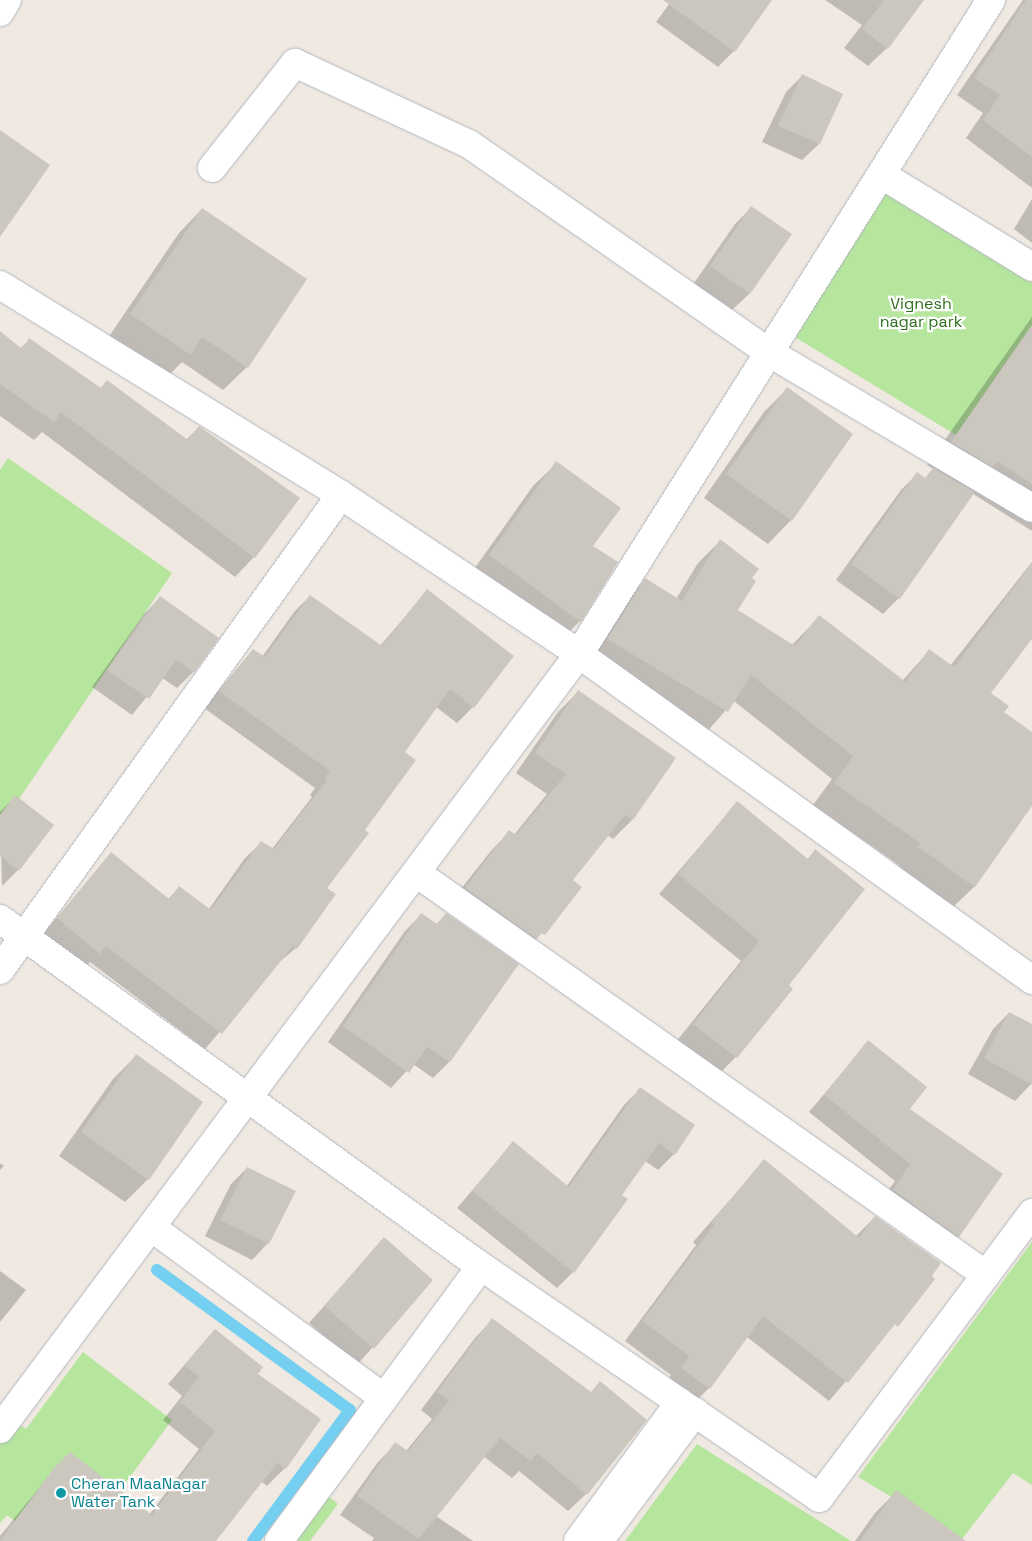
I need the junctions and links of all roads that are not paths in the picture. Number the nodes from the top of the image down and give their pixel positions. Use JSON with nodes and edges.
{"nodes":[{"id":1,"x":7,"y":0,"type":"edge"},
{"id":2,"x":991,"y":0,"type":"edge"},
{"id":3,"x":0,"y":12,"type":"edge"},
{"id":4,"x":212,"y":168,"type":"dead end"},
{"id":5,"x":882,"y":175,"type":"junction"},
{"id":6,"x":1032,"y":267,"type":"edge"},
{"id":7,"x":0,"y":285,"type":"edge"},
{"id":8,"x":770,"y":353,"type":"junction"},
{"id":9,"x":341,"y":495,"type":"junction"},
{"id":10,"x":1032,"y":508,"type":"edge"},
{"id":11,"x":580,"y":654,"type":"junction"},
{"id":12,"x":418,"y":874,"type":"junction"},
{"id":13,"x":0,"y":919,"type":"edge"},
{"id":14,"x":25,"y":937,"type":"junction"},
{"id":15,"x":0,"y":970,"type":"edge"},
{"id":16,"x":1032,"y":980,"type":"edge"},
{"id":17,"x":246,"y":1099,"type":"junction"},
{"id":18,"x":1032,"y":1213,"type":"edge"},
{"id":19,"x":151,"y":1227,"type":"junction"},
{"id":20,"x":481,"y":1266,"type":"junction"},
{"id":21,"x":986,"y":1275,"type":"junction"},
{"id":22,"x":384,"y":1398,"type":"junction"},
{"id":23,"x":688,"y":1407,"type":"junction"},
{"id":24,"x":0,"y":1429,"type":"edge"},
{"id":25,"x":279,"y":1541,"type":"edge"},
{"id":26,"x":578,"y":1541,"type":"edge"},
{"id":27,"x":599,"y":1541,"type":"edge"}],
"edges":[{"from":1,"to":3,"type":"street"},
{"from":2,"to":5,"type":"street"},
{"from":4,"to":8,"type":"street"},
{"from":5,"to":6,"type":"street"},
{"from":5,"to":8,"type":"street"},
{"from":7,"to":9,"type":"street"},
{"from":8,"to":10,"type":"street"},
{"from":8,"to":11,"type":"street"},
{"from":9,"to":11,"type":"street"},
{"from":9,"to":14,"type":"street"},
{"from":11,"to":12,"type":"street"},
{"from":11,"to":16,"type":"street"},
{"from":12,"to":17,"type":"street"},
{"from":12,"to":21,"type":"street"},
{"from":13,"to":14,"type":"street"},
{"from":14,"to":15,"type":"street"},
{"from":14,"to":17,"type":"street"},
{"from":17,"to":19,"type":"street"},
{"from":17,"to":20,"type":"street"},
{"from":18,"to":21,"type":"street"},
{"from":19,"to":22,"type":"street"},
{"from":19,"to":24,"type":"street"},
{"from":20,"to":22,"type":"street"},
{"from":20,"to":23,"type":"street"},
{"from":21,"to":23,"type":"street"},
{"from":22,"to":25,"type":"street"},
{"from":23,"to":26,"type":"street"},
{"from":23,"to":27,"type":"street"}]}
